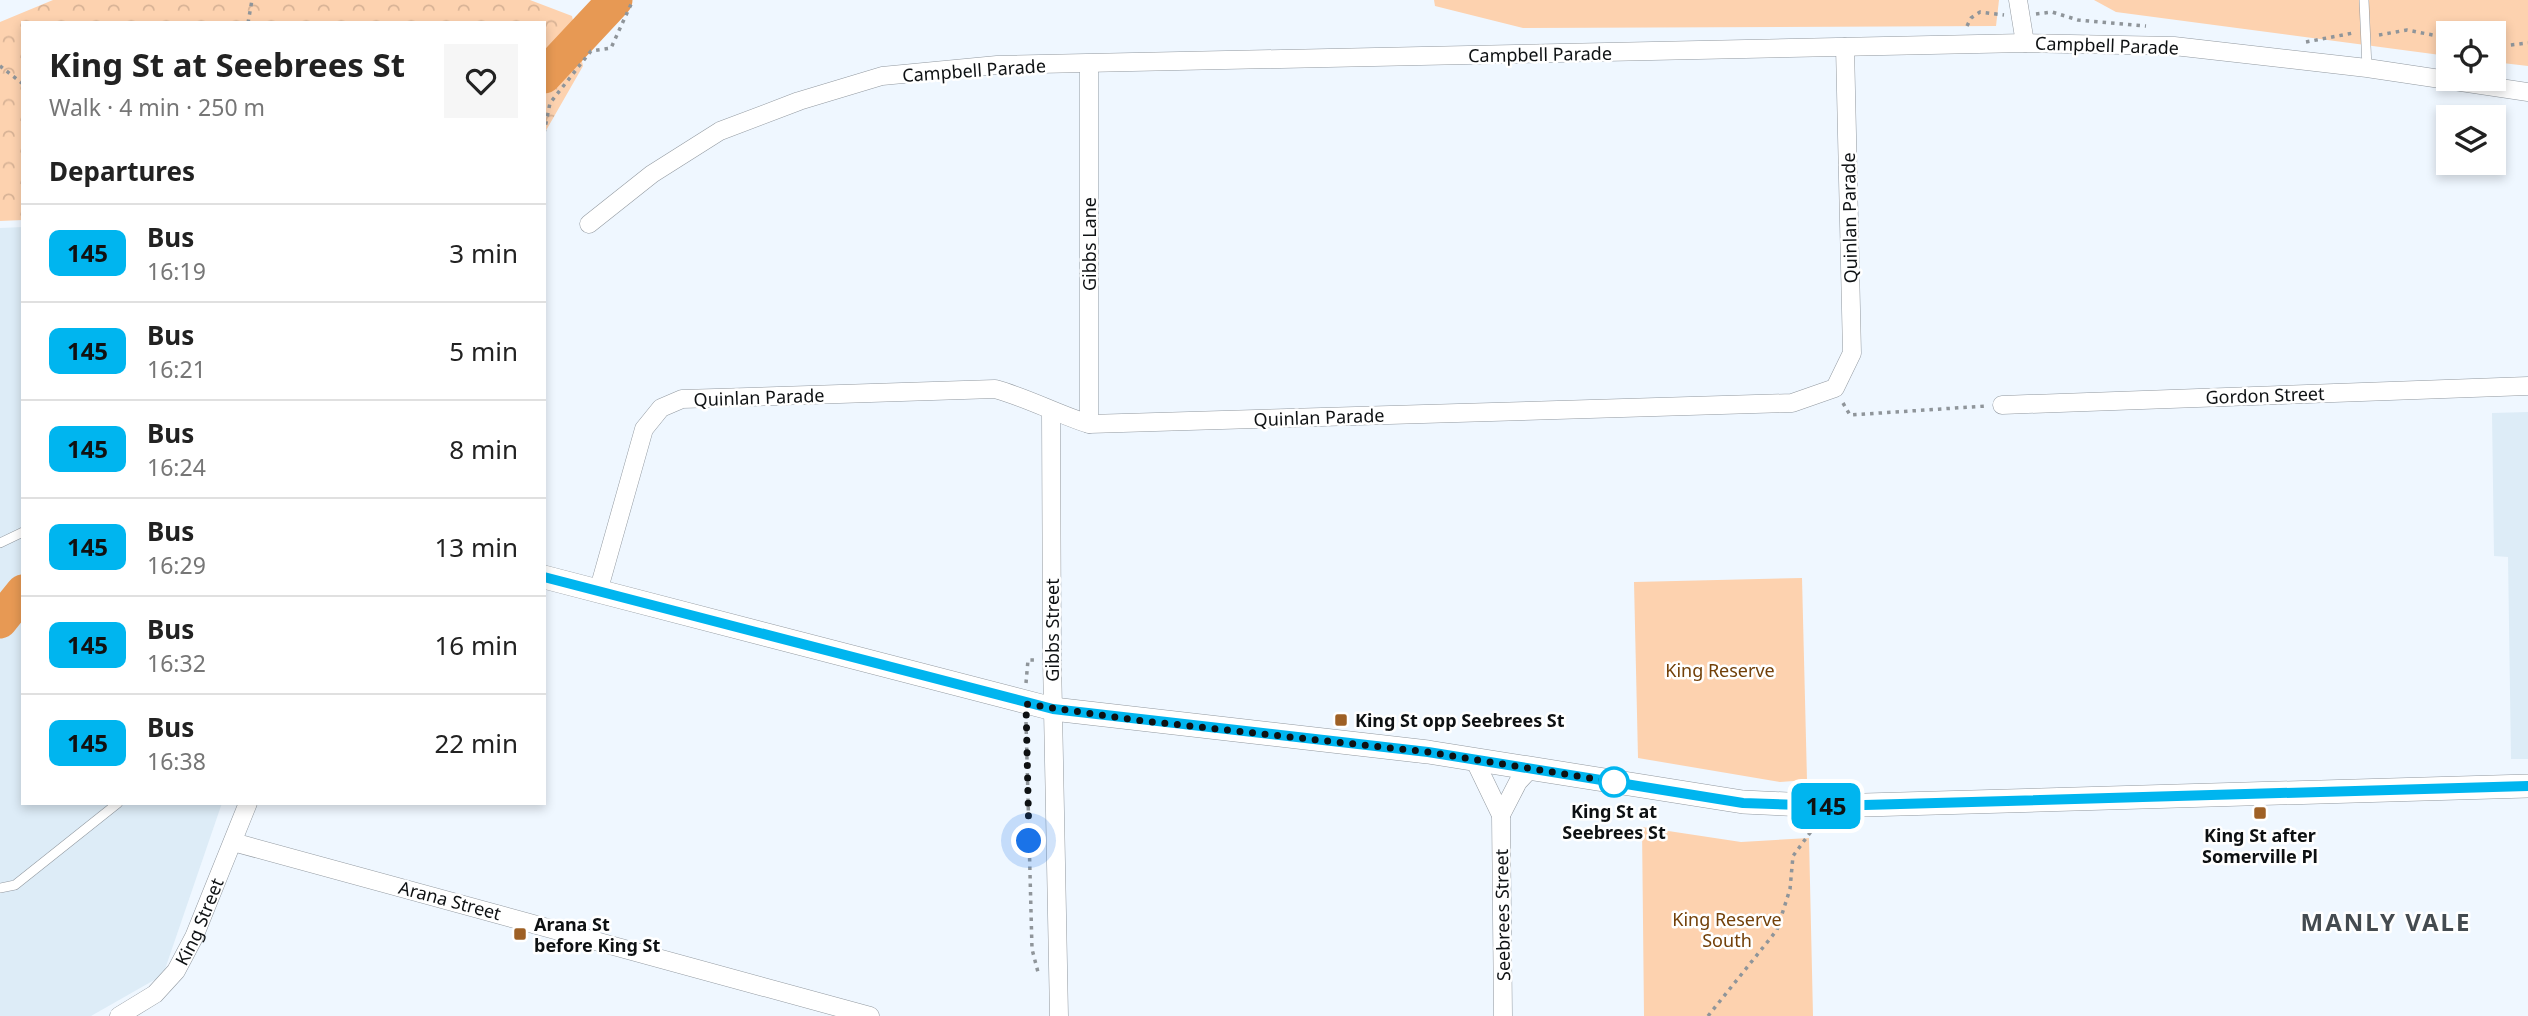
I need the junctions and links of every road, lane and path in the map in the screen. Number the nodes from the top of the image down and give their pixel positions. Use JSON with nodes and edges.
{"nodes":[{"id":1,"x":252,"y":0,"type":"edge"},
{"id":2,"x":633,"y":0,"type":"edge"},
{"id":3,"x":2018,"y":0,"type":"edge"},
{"id":4,"x":2364,"y":0,"type":"edge"},
{"id":5,"x":2037,"y":14,"type":"dead end"},
{"id":6,"x":1999,"y":15,"type":"dead end"},
{"id":7,"x":248,"y":21,"type":"edge"},
{"id":8,"x":2155,"y":27,"type":"dead end"},
{"id":9,"x":2365,"y":34,"type":"junction"},
{"id":10,"x":2436,"y":36,"type":"edge"},
{"id":11,"x":2304,"y":42,"type":"dead end"},
{"id":12,"x":2025,"y":43,"type":"junction"},
{"id":13,"x":2528,"y":43,"type":"edge"},
{"id":14,"x":1963,"y":44,"type":"junction"},
{"id":15,"x":2506,"y":46,"type":"edge"},
{"id":16,"x":1845,"y":47,"type":"junction"},
{"id":17,"x":1089,"y":64,"type":"junction"},
{"id":18,"x":0,"y":66,"type":"edge"},
{"id":19,"x":2367,"y":68,"type":"junction"},
{"id":20,"x":21,"y":82,"type":"edge"},
{"id":21,"x":2528,"y":92,"type":"edge"},
{"id":22,"x":546,"y":122,"type":"edge"},
{"id":23,"x":589,"y":224,"type":"dead end"},
{"id":24,"x":2528,"y":386,"type":"edge"},
{"id":25,"x":1835,"y":388,"type":"junction"},
{"id":26,"x":2002,"y":405,"type":"joint"},
{"id":27,"x":1051,"y":412,"type":"junction"},
{"id":28,"x":1089,"y":424,"type":"junction"},
{"id":29,"x":21,"y":533,"type":"edge"},
{"id":30,"x":0,"y":543,"type":"edge"},
{"id":31,"x":546,"y":579,"type":"edge"},
{"id":32,"x":598,"y":592,"type":"junction"},
{"id":33,"x":1052,"y":659,"type":"junction"},
{"id":34,"x":1026,"y":704,"type":"junction"},
{"id":35,"x":1053,"y":709,"type":"junction"},
{"id":36,"x":1474,"y":760,"type":"junction"},
{"id":37,"x":1531,"y":768,"type":"junction"},
{"id":38,"x":2528,"y":786,"type":"edge"},
{"id":39,"x":115,"y":805,"type":"edge"},
{"id":40,"x":247,"y":805,"type":"edge"},
{"id":41,"x":1501,"y":815,"type":"junction"},
{"id":42,"x":1816,"y":824,"type":"dead end"},
{"id":43,"x":233,"y":842,"type":"junction"},
{"id":44,"x":0,"y":888,"type":"edge"},
{"id":45,"x":1039,"y":989,"type":"dead end"},
{"id":46,"x":120,"y":1016,"type":"edge"},
{"id":47,"x":870,"y":1016,"type":"edge"},
{"id":48,"x":1059,"y":1016,"type":"edge"},
{"id":49,"x":1503,"y":1016,"type":"edge"},
{"id":50,"x":1708,"y":1016,"type":"edge"}],
"edges":[{"from":1,"to":7,"type":"path"},
{"from":2,"to":22,"type":"path"},
{"from":3,"to":12,"type":"street"},
{"from":4,"to":9,"type":"lane"},
{"from":5,"to":8,"type":"path"},
{"from":6,"to":14,"type":"path"},
{"from":9,"to":10,"type":"path"},
{"from":9,"to":11,"type":"path"},
{"from":9,"to":19,"type":"lane"},
{"from":12,"to":14,"type":"street","name":"Campbell Parade"},
{"from":12,"to":19,"type":"street","name":"Campbell Parade"},
{"from":13,"to":15,"type":"path"},
{"from":14,"to":16,"type":"street","name":"Campbell Parade"},
{"from":16,"to":17,"type":"street","name":"Campbell Parade"},
{"from":16,"to":25,"type":"street","name":"Quinlan Parade"},
{"from":17,"to":23,"type":"street","name":"Campbell Parade"},
{"from":17,"to":28,"type":"street","name":"Gibbs Lane"},
{"from":18,"to":20,"type":"path"},
{"from":19,"to":21,"type":"street","name":"Campbell Parade"},
{"from":24,"to":26,"type":"street","name":"Gordon Street"},
{"from":25,"to":26,"type":"path"},
{"from":25,"to":28,"type":"street","name":"Quinlan Parade"},
{"from":27,"to":28,"type":"street","name":"Quinlan Parade"},
{"from":27,"to":32,"type":"street","name":"Quinlan Parade"},
{"from":27,"to":33,"type":"street","name":"Gibbs Street"},
{"from":29,"to":30,"type":"lane"},
{"from":31,"to":32,"type":"street"},
{"from":32,"to":34,"type":"street"},
{"from":33,"to":34,"type":"path"},
{"from":33,"to":35,"type":"street","name":"Gibbs Street"},
{"from":34,"to":35,"type":"street"},
{"from":34,"to":45,"type":"path"},
{"from":35,"to":36,"type":"street"},
{"from":35,"to":48,"type":"street","name":"Gibbs Street"},
{"from":36,"to":37,"type":"street"},
{"from":36,"to":41,"type":"street","name":"Seebrees Street"},
{"from":37,"to":38,"type":"street"},
{"from":37,"to":41,"type":"street","name":"Seebrees Street"},
{"from":39,"to":44,"type":"lane"},
{"from":40,"to":43,"type":"street","name":"King Street"},
{"from":41,"to":49,"type":"street","name":"Seebrees Street"},
{"from":42,"to":50,"type":"path"},
{"from":43,"to":46,"type":"street","name":"King Street"},
{"from":43,"to":47,"type":"street","name":"Arana Street"}]}
